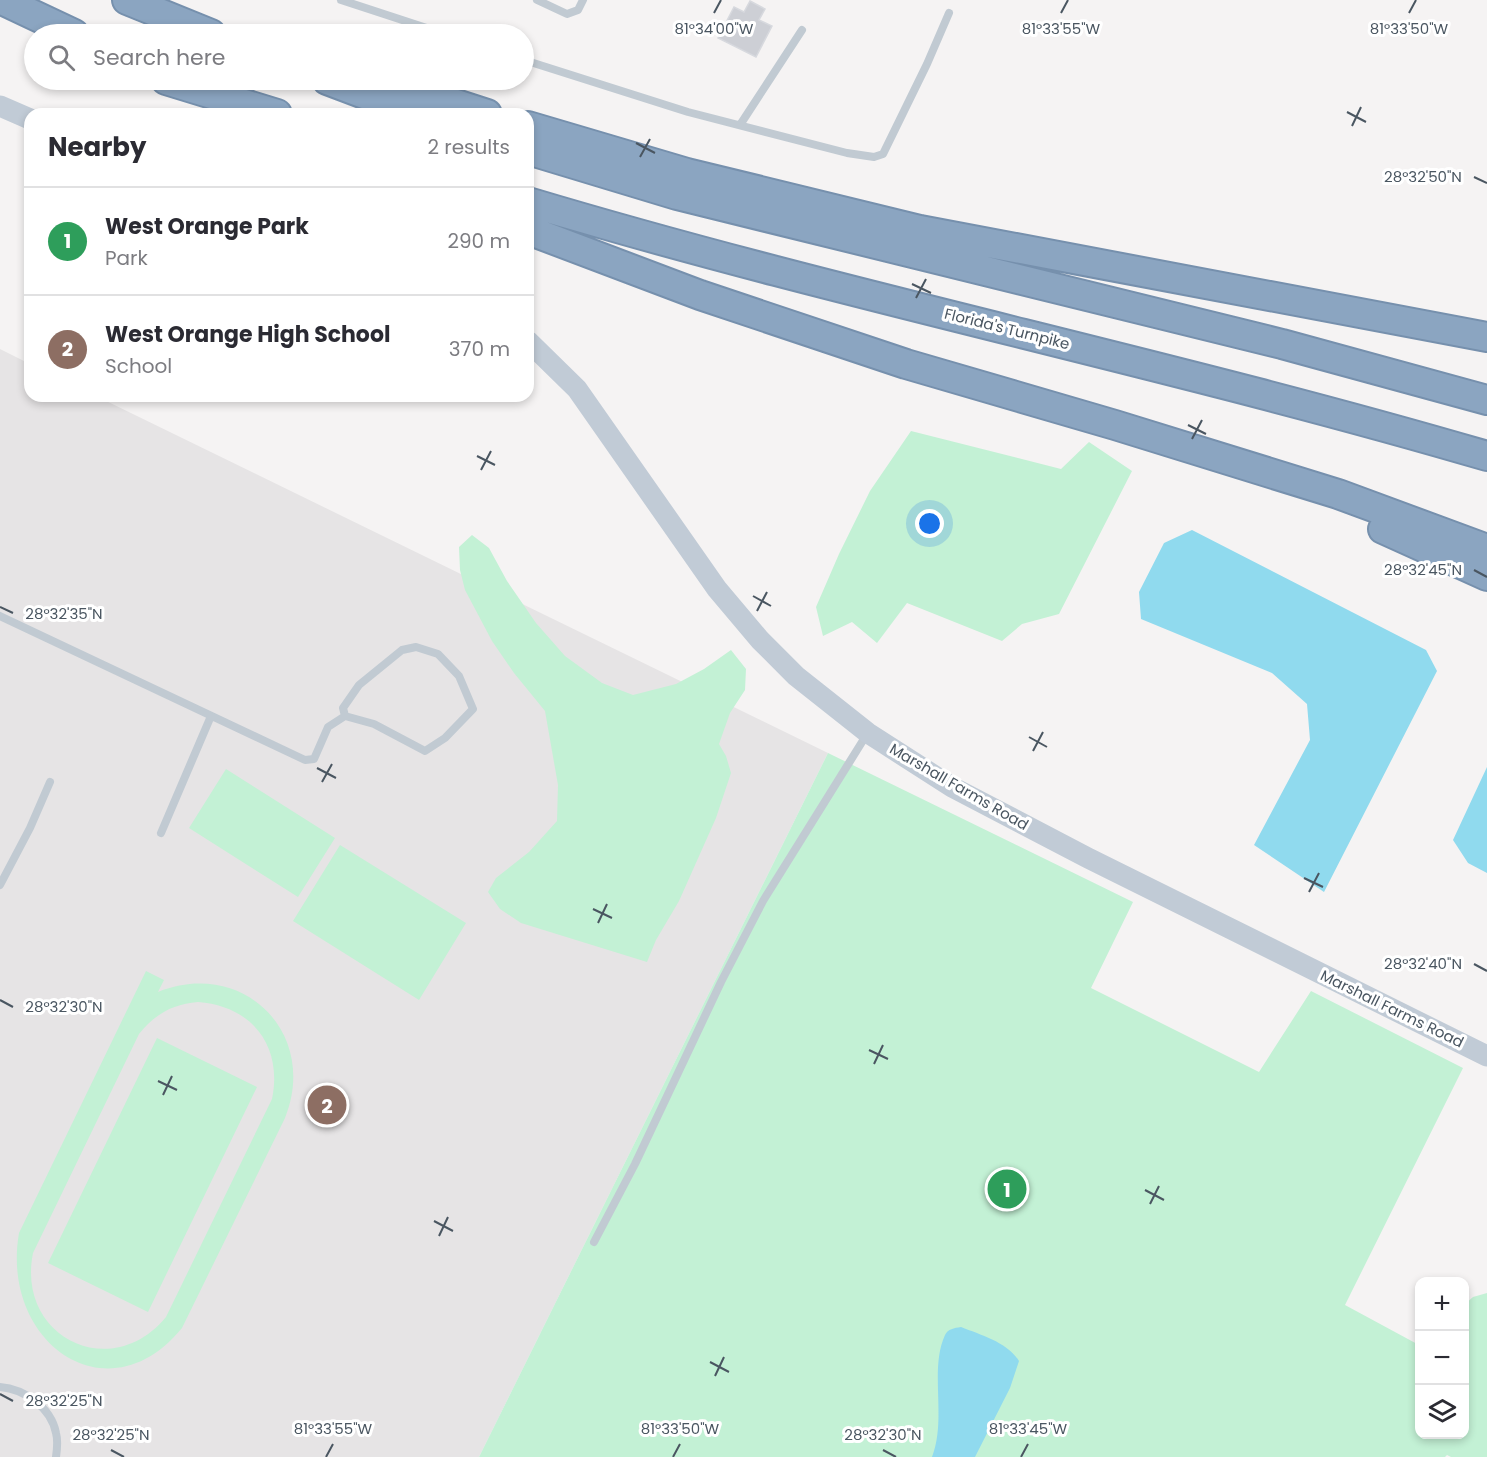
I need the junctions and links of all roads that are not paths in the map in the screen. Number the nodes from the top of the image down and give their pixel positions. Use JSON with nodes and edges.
{"nodes":[{"id":1,"x":2,"y":0,"type":"edge"},
{"id":2,"x":127,"y":0,"type":"edge"},
{"id":3,"x":341,"y":0,"type":"edge"},
{"id":4,"x":537,"y":0,"type":"edge"},
{"id":5,"x":584,"y":0,"type":"edge"},
{"id":6,"x":949,"y":13,"type":"dead end"},
{"id":7,"x":165,"y":17,"type":"junction"},
{"id":8,"x":53,"y":24,"type":"edge"},
{"id":9,"x":184,"y":24,"type":"edge"},
{"id":10,"x":192,"y":24,"type":"edge"},
{"id":11,"x":414,"y":24,"type":"edge"},
{"id":12,"x":802,"y":30,"type":"dead end"},
{"id":13,"x":534,"y":63,"type":"edge"},
{"id":14,"x":185,"y":90,"type":"edge"},
{"id":15,"x":198,"y":90,"type":"edge"},
{"id":16,"x":353,"y":90,"type":"edge"},
{"id":17,"x":413,"y":90,"type":"edge"},
{"id":18,"x":0,"y":106,"type":"edge"},
{"id":19,"x":218,"y":108,"type":"edge"},
{"id":20,"x":257,"y":108,"type":"edge"},
{"id":21,"x":401,"y":108,"type":"edge"},
{"id":22,"x":468,"y":108,"type":"edge"},
{"id":23,"x":24,"y":116,"type":"edge"},
{"id":24,"x":740,"y":125,"type":"junction"},
{"id":25,"x":534,"y":128,"type":"edge"},
{"id":26,"x":534,"y":152,"type":"edge"},
{"id":27,"x":534,"y":204,"type":"edge"},
{"id":28,"x":534,"y":232,"type":"edge"},
{"id":29,"x":1487,"y":337,"type":"edge"},
{"id":30,"x":534,"y":348,"type":"edge"},
{"id":31,"x":1487,"y":400,"type":"edge"},
{"id":32,"x":1115,"y":425,"type":"junction"},
{"id":33,"x":1487,"y":456,"type":"edge"},
{"id":34,"x":1487,"y":549,"type":"edge"},
{"id":35,"x":1487,"y":576,"type":"edge"},
{"id":36,"x":0,"y":616,"type":"edge"},
{"id":37,"x":212,"y":716,"type":"junction"},
{"id":38,"x":345,"y":716,"type":"junction"},
{"id":39,"x":868,"y":733,"type":"junction"},
{"id":40,"x":50,"y":782,"type":"dead end"},
{"id":41,"x":161,"y":833,"type":"dead end"},
{"id":42,"x":0,"y":862,"type":"edge"},
{"id":43,"x":10,"y":867,"type":"junction"},
{"id":44,"x":0,"y":885,"type":"edge"},
{"id":45,"x":1487,"y":1056,"type":"edge"},
{"id":46,"x":594,"y":1242,"type":"dead end"},
{"id":47,"x":0,"y":1387,"type":"edge"},
{"id":48,"x":56,"y":1457,"type":"edge"}],
"edges":[{"from":1,"to":8,"type":"highway"},
{"from":2,"to":7,"type":"highway"},
{"from":3,"to":11,"type":"lane"},
{"from":4,"to":5,"type":"lane"},
{"from":6,"to":24,"type":"lane"},
{"from":7,"to":9,"type":"highway"},
{"from":7,"to":10,"type":"highway"},
{"from":12,"to":24,"type":"lane"},
{"from":13,"to":24,"type":"lane"},
{"from":14,"to":19,"type":"highway"},
{"from":15,"to":20,"type":"highway"},
{"from":16,"to":21,"type":"highway"},
{"from":17,"to":22,"type":"highway"},
{"from":18,"to":23,"type":"street"},
{"from":25,"to":29,"type":"highway"},
{"from":26,"to":31,"type":"highway"},
{"from":27,"to":33,"type":"highway","name":"Florida's Turnpike"},
{"from":28,"to":32,"type":"highway"},
{"from":30,"to":39,"type":"street","name":"Marshall Farms Road"},
{"from":32,"to":34,"type":"highway"},
{"from":32,"to":35,"type":"highway"},
{"from":36,"to":37,"type":"lane"},
{"from":37,"to":38,"type":"lane"},
{"from":37,"to":41,"type":"lane"},
{"from":38,"to":38,"type":"lane"},
{"from":39,"to":45,"type":"street","name":"Marshall Farms Road"},
{"from":39,"to":46,"type":"lane"},
{"from":40,"to":43,"type":"lane"},
{"from":42,"to":43,"type":"lane"},
{"from":43,"to":44,"type":"lane"},
{"from":47,"to":48,"type":"lane"}]}
